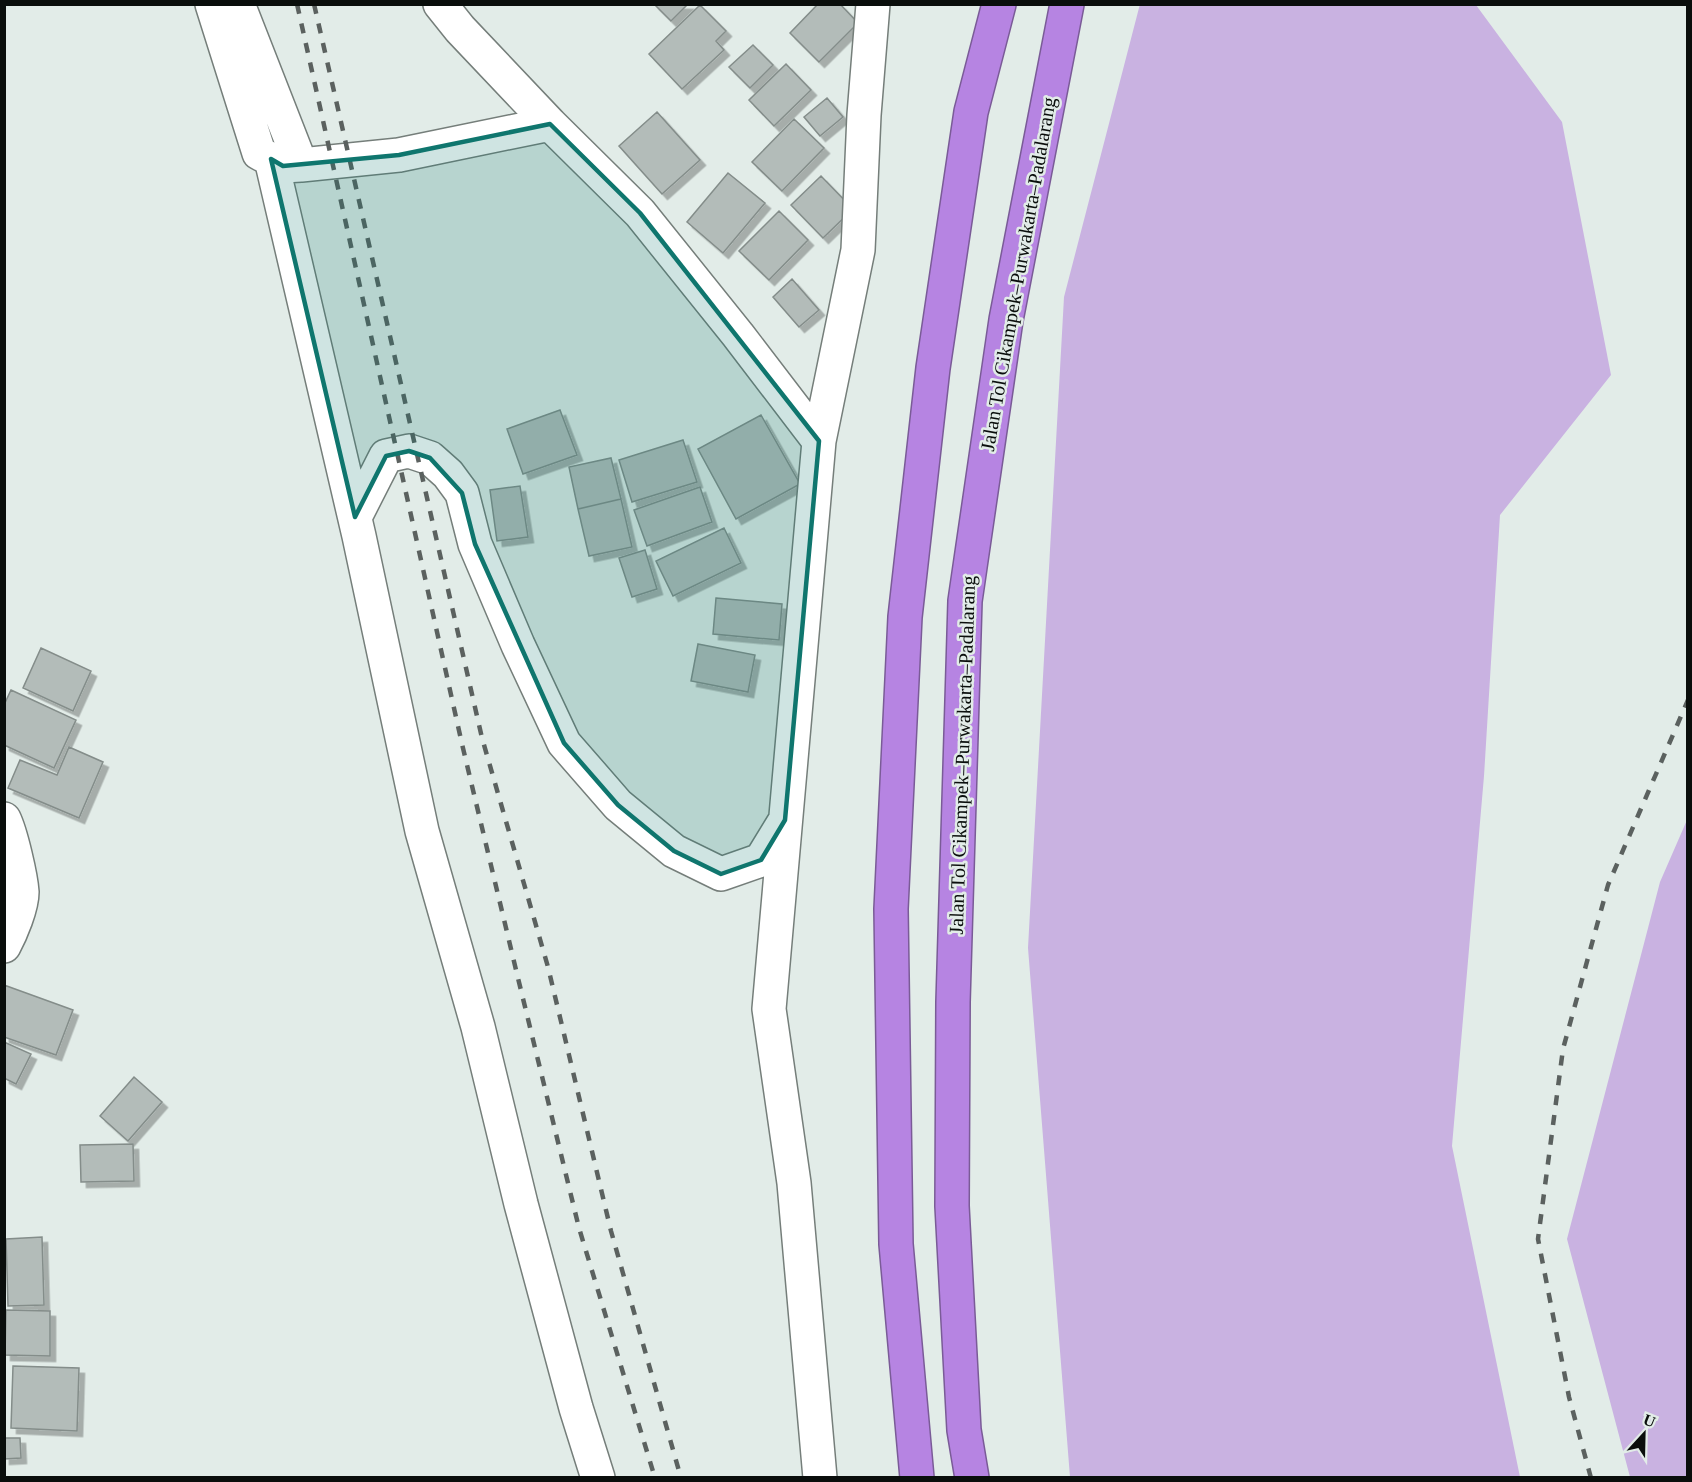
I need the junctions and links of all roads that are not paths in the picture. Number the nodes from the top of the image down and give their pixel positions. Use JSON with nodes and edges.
{"nodes":[{"id":1,"x":212,"y":4,"type":"edge"},
{"id":2,"x":238,"y":4,"type":"edge"},
{"id":3,"x":440,"y":4,"type":"edge"},
{"id":4,"x":873,"y":4,"type":"edge"},
{"id":5,"x":999,"y":4,"type":"edge"},
{"id":6,"x":1066,"y":4,"type":"edge"},
{"id":7,"x":550,"y":124,"type":"junction"},
{"id":8,"x":286,"y":162,"type":"junction"},
{"id":9,"x":819,"y":441,"type":"junction"},
{"id":10,"x":354,"y":517,"type":"junction"},
{"id":11,"x":4,"y":819,"type":"edge"},
{"id":12,"x":785,"y":820,"type":"junction"},
{"id":13,"x":4,"y":946,"type":"edge"},
{"id":14,"x":597,"y":1478,"type":"edge"},
{"id":15,"x":820,"y":1478,"type":"edge"},
{"id":16,"x":917,"y":1478,"type":"edge"},
{"id":17,"x":972,"y":1478,"type":"edge"}],
"edges":[{"from":1,"to":8,"type":"street"},
{"from":2,"to":8,"type":"street"},
{"from":3,"to":7,"type":"street"},
{"from":4,"to":9,"type":"street"},
{"from":5,"to":16,"type":"highway"},
{"from":6,"to":17,"type":"highway","name":"Jalan Tol Cikampek–Purwakarta–Padalarang"},
{"from":7,"to":8,"type":"street"},
{"from":7,"to":9,"type":"street"},
{"from":8,"to":10,"type":"street"},
{"from":9,"to":12,"type":"street"},
{"from":10,"to":12,"type":"street"},
{"from":10,"to":14,"type":"street"},
{"from":11,"to":13,"type":"street"},
{"from":12,"to":15,"type":"street"}]}
